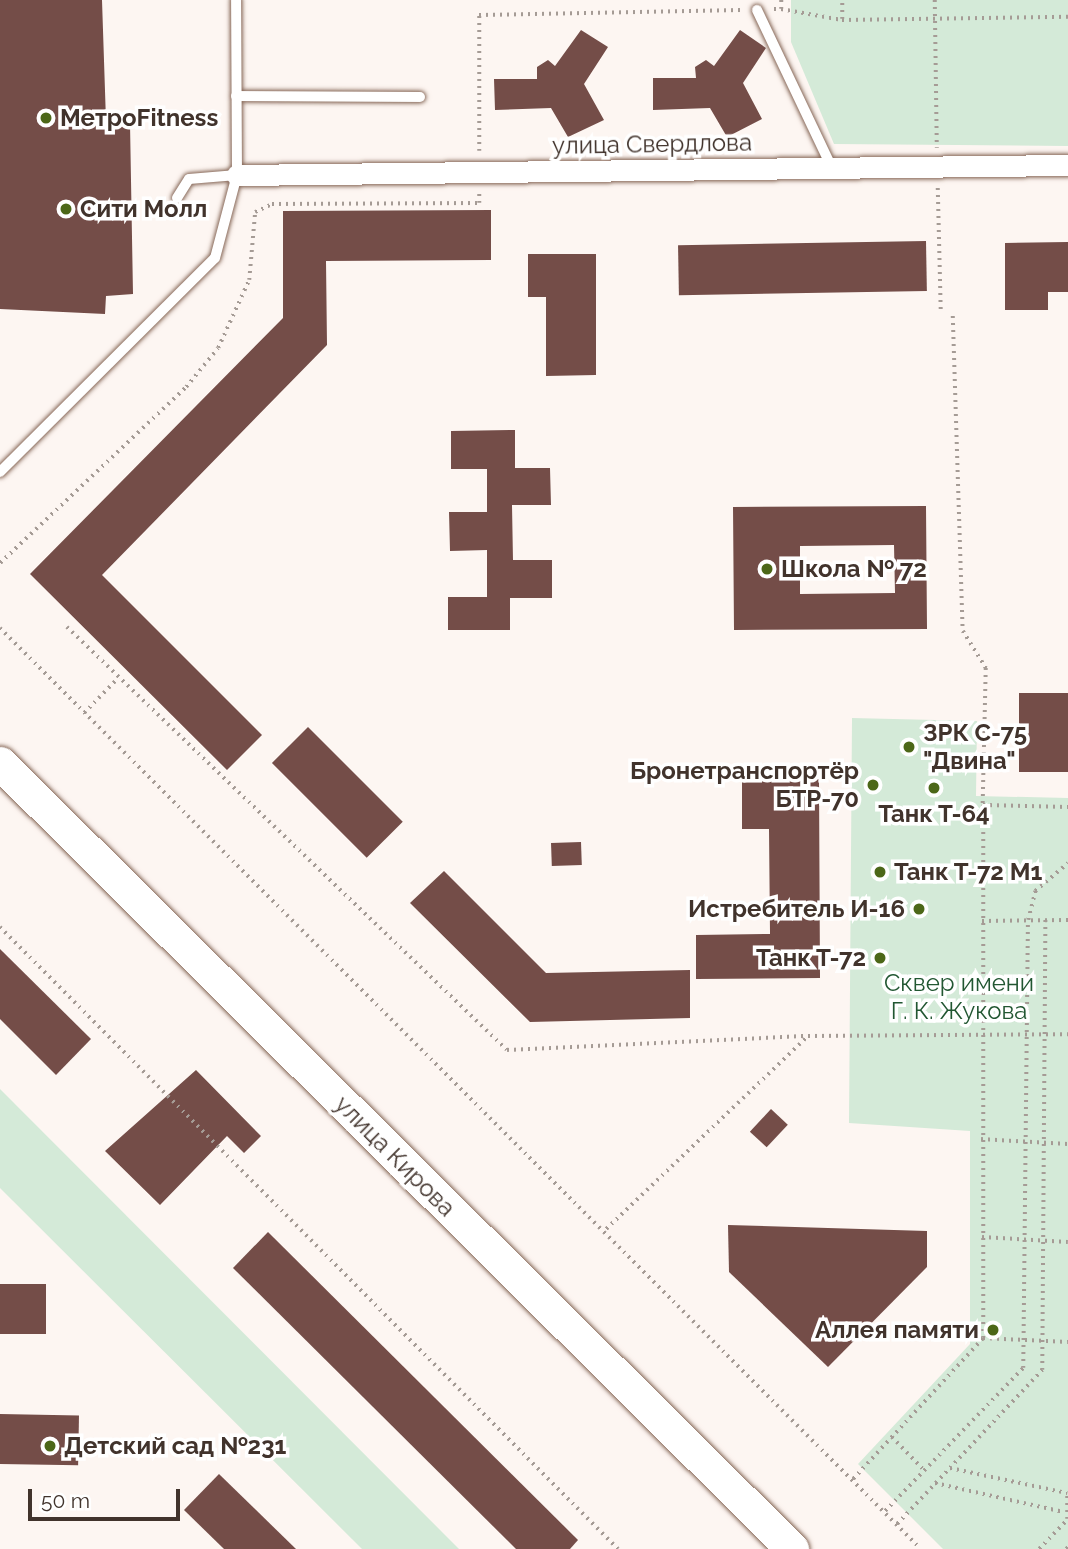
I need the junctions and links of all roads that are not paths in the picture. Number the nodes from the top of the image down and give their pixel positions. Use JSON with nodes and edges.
{"nodes":[{"id":1,"x":236,"y":0,"type":"edge"},
{"id":2,"x":757,"y":10,"type":"road end"},
{"id":3,"x":236,"y":96,"type":"junction"},
{"id":4,"x":420,"y":97,"type":"dead end"},
{"id":5,"x":1068,"y":166,"type":"edge"},
{"id":6,"x":832,"y":168,"type":"junction"},
{"id":7,"x":237,"y":175,"type":"junction"},
{"id":8,"x":177,"y":198,"type":"dead end"},
{"id":9,"x":0,"y":472,"type":"edge"},
{"id":10,"x":0,"y":763,"type":"edge"},
{"id":11,"x":792,"y":1549,"type":"edge"}],
"edges":[{"from":1,"to":3,"type":"lane"},
{"from":2,"to":6,"type":"lane"},
{"from":3,"to":4,"type":"lane"},
{"from":3,"to":7,"type":"lane"},
{"from":5,"to":6,"type":"street","name":"улица Свердлова"},
{"from":6,"to":7,"type":"street","name":"улица Свердлова"},
{"from":7,"to":8,"type":"lane"},
{"from":7,"to":9,"type":"lane"},
{"from":10,"to":11,"type":"main road","name":"улица Кирова"}]}
